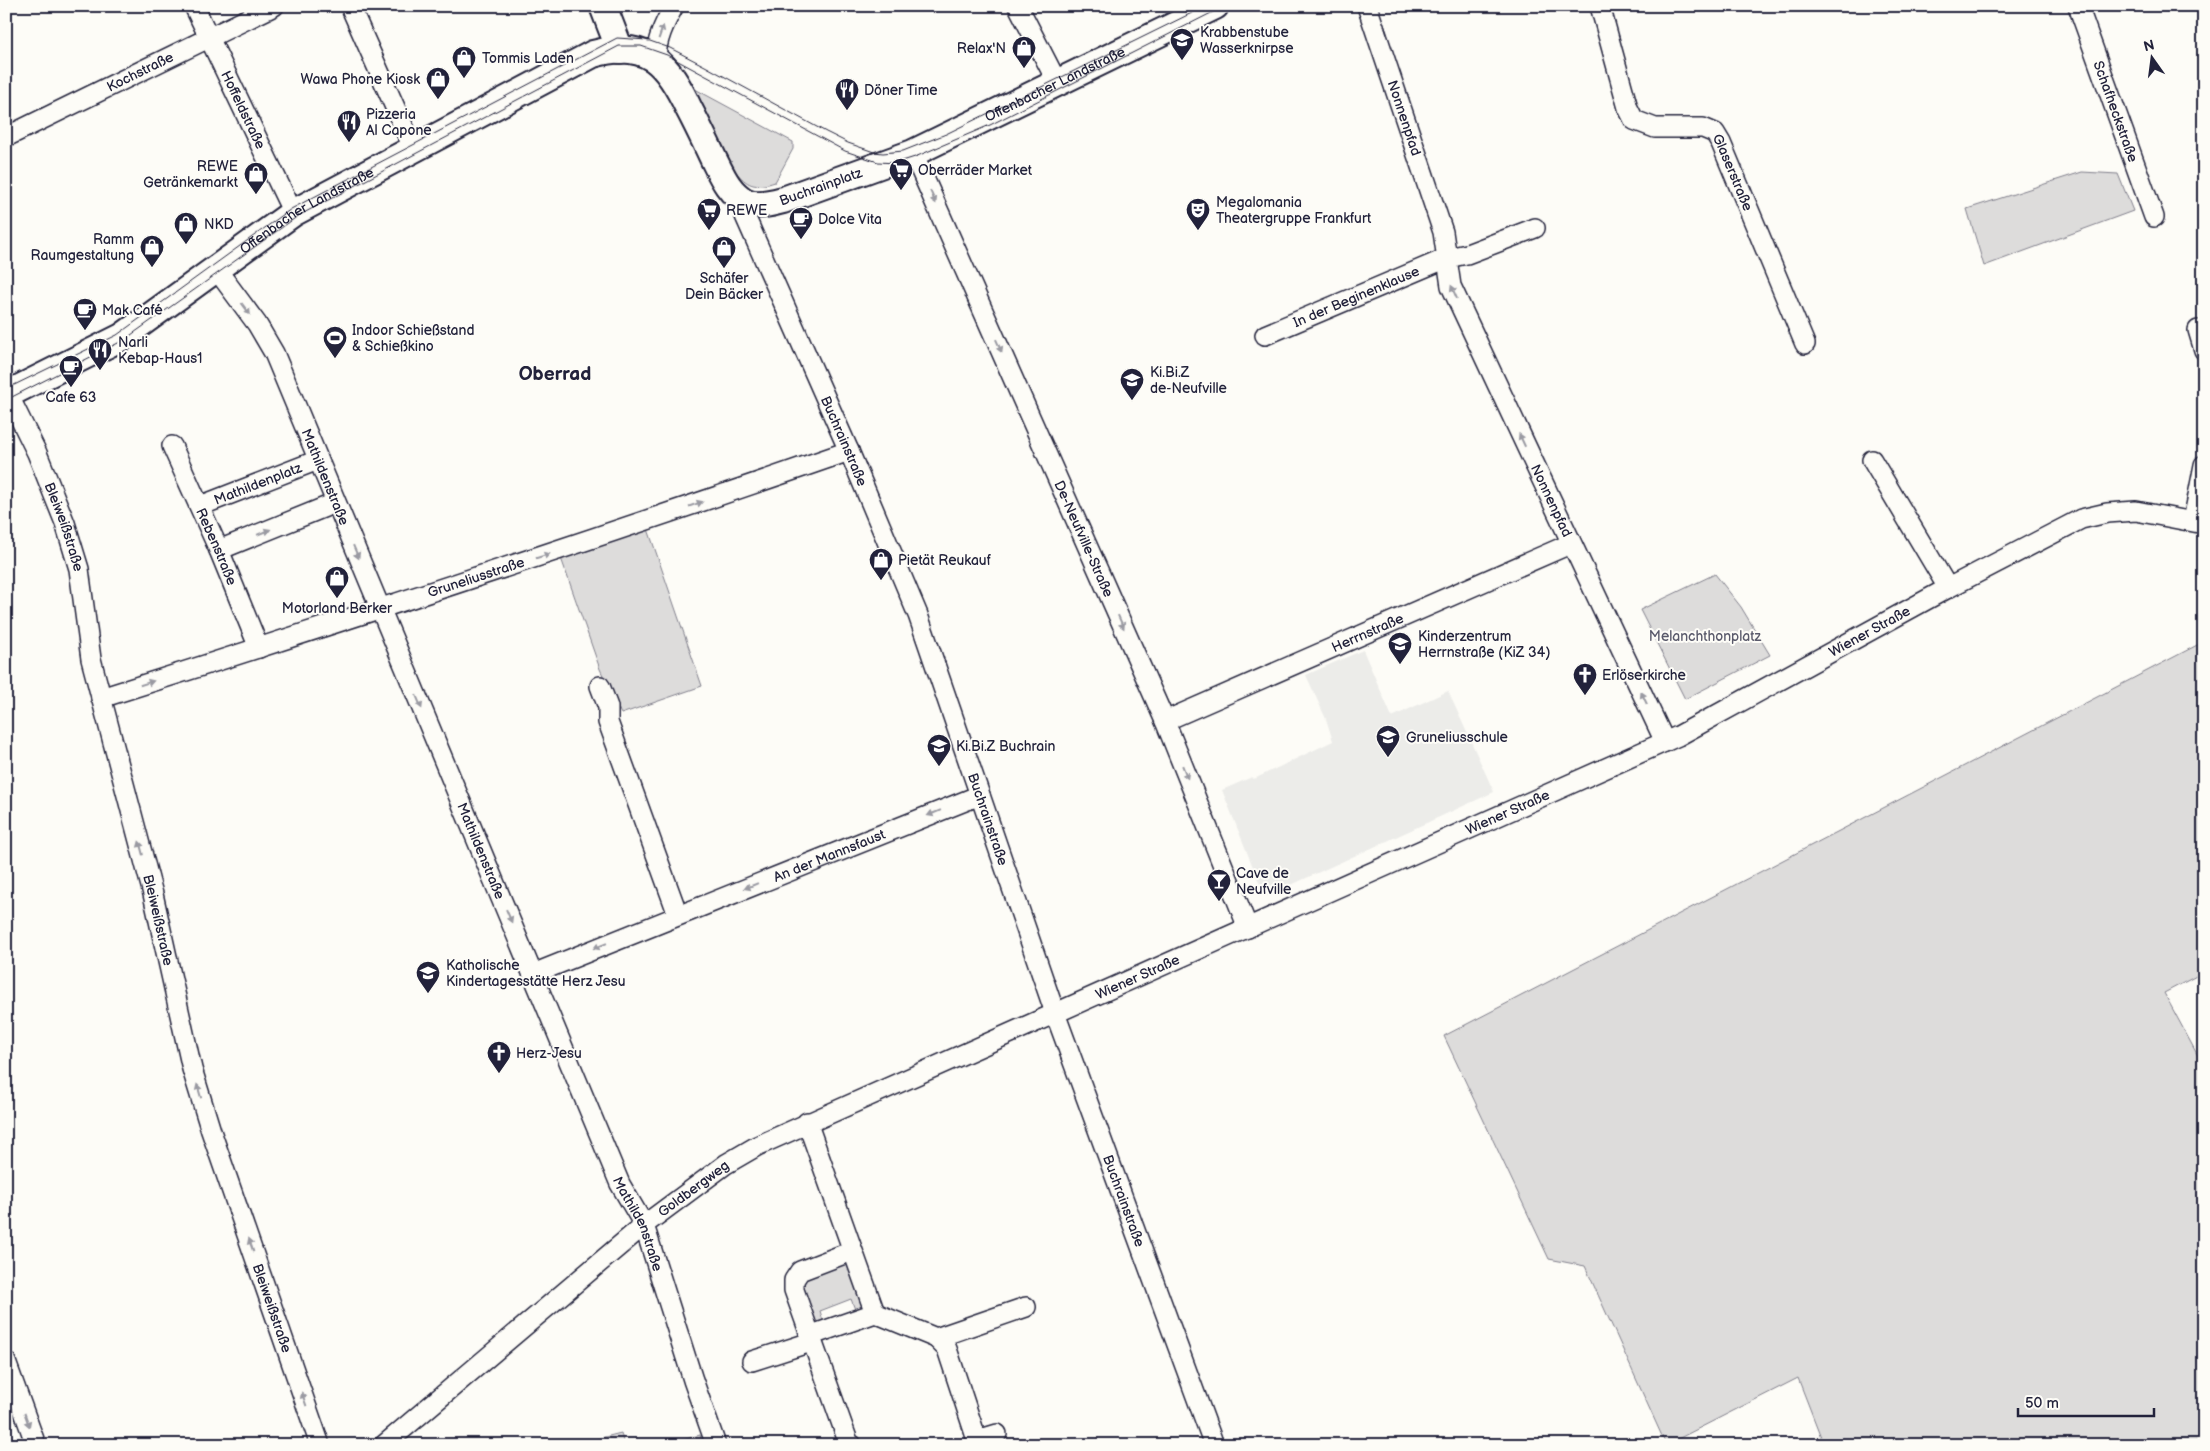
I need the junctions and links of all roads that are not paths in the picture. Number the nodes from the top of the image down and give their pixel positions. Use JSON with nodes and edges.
{"nodes":[{"id":1,"x":194,"y":6,"type":"edge"},
{"id":2,"x":274,"y":6,"type":"edge"},
{"id":3,"x":350,"y":6,"type":"edge"},
{"id":4,"x":603,"y":6,"type":"edge"},
{"id":5,"x":674,"y":6,"type":"edge"},
{"id":6,"x":1018,"y":6,"type":"edge"},
{"id":7,"x":1215,"y":6,"type":"edge"},
{"id":8,"x":1367,"y":6,"type":"edge"},
{"id":9,"x":1600,"y":6,"type":"edge"},
{"id":10,"x":2078,"y":6,"type":"edge"},
{"id":11,"x":208,"y":38,"type":"junction"},
{"id":12,"x":620,"y":50,"type":"junction"},
{"id":13,"x":656,"y":60,"type":"junction"},
{"id":14,"x":1058,"y":84,"type":"junction"},
{"id":15,"x":6,"y":137,"type":"edge"},
{"id":16,"x":414,"y":150,"type":"junction"},
{"id":17,"x":903,"y":157,"type":"junction"},
{"id":18,"x":747,"y":203,"type":"junction"},
{"id":19,"x":293,"y":213,"type":"junction"},
{"id":20,"x":2154,"y":217,"type":"dead end"},
{"id":21,"x":1535,"y":228,"type":"dead end"},
{"id":22,"x":1447,"y":258,"type":"junction"},
{"id":23,"x":217,"y":270,"type":"junction"},
{"id":24,"x":2198,"y":330,"type":"dead end"},
{"id":25,"x":1265,"y":335,"type":"dead end"},
{"id":26,"x":1805,"y":344,"type":"dead end"},
{"id":27,"x":2204,"y":350,"type":"edge"},
{"id":28,"x":7,"y":393,"type":"edge"},
{"id":29,"x":172,"y":446,"type":"dead end"},
{"id":30,"x":849,"y":451,"type":"junction"},
{"id":31,"x":318,"y":460,"type":"junction"},
{"id":32,"x":1872,"y":460,"type":"dead end"},
{"id":33,"x":2204,"y":465,"type":"edge"},
{"id":34,"x":335,"y":504,"type":"junction"},
{"id":35,"x":200,"y":506,"type":"junction"},
{"id":36,"x":2199,"y":522,"type":"edge"},
{"id":37,"x":1570,"y":544,"type":"junction"},
{"id":38,"x":219,"y":550,"type":"junction"},
{"id":39,"x":1948,"y":588,"type":"junction"},
{"id":40,"x":380,"y":610,"type":"junction"},
{"id":41,"x":259,"y":648,"type":"junction"},
{"id":42,"x":600,"y":686,"type":"dead end"},
{"id":43,"x":101,"y":698,"type":"junction"},
{"id":44,"x":1165,"y":721,"type":"junction"},
{"id":45,"x":1664,"y":742,"type":"junction"},
{"id":46,"x":980,"y":795,"type":"junction"},
{"id":47,"x":678,"y":915,"type":"junction"},
{"id":48,"x":1248,"y":928,"type":"junction"},
{"id":49,"x":533,"y":974,"type":"junction"},
{"id":50,"x":1055,"y":1013,"type":"junction"},
{"id":51,"x":807,"y":1122,"type":"junction"},
{"id":52,"x":644,"y":1225,"type":"junction"},
{"id":53,"x":852,"y":1251,"type":"junction"},
{"id":54,"x":1026,"y":1307,"type":"dead end"},
{"id":55,"x":875,"y":1313,"type":"junction"},
{"id":56,"x":936,"y":1338,"type":"junction"},
{"id":57,"x":810,"y":1339,"type":"junction"},
{"id":58,"x":752,"y":1361,"type":"dead end"},
{"id":59,"x":6,"y":1362,"type":"edge"},
{"id":60,"x":997,"y":1434,"type":"dead end"},
{"id":61,"x":970,"y":1442,"type":"edge"},
{"id":62,"x":36,"y":1445,"type":"edge"},
{"id":63,"x":320,"y":1445,"type":"edge"},
{"id":64,"x":384,"y":1445,"type":"edge"},
{"id":65,"x":716,"y":1445,"type":"edge"},
{"id":66,"x":852,"y":1445,"type":"edge"},
{"id":67,"x":1214,"y":1445,"type":"edge"}],
"edges":[{"from":1,"to":11,"type":"street","name":"Hoffeldstraße"},
{"from":2,"to":11,"type":"street","name":"Kochstraße"},
{"from":3,"to":16,"type":"street"},
{"from":4,"to":12,"type":"main road"},
{"from":13,"to":5,"type":"street","one_way":true},
{"from":6,"to":14,"type":"street"},
{"from":7,"to":14,"type":"main road","name":"Offenbacher Landstraße"},
{"from":8,"to":22,"type":"street","name":"Nonnenpfad"},
{"from":9,"to":26,"type":"street","name":"Glaserstraße"},
{"from":10,"to":20,"type":"street","name":"Schafheckstraße"},
{"from":11,"to":15,"type":"street","name":"Kochstraße"},
{"from":11,"to":19,"type":"street","name":"Hoffeldstraße"},
{"from":12,"to":13,"type":"main road"},
{"from":12,"to":16,"type":"main road","name":"Offenbacher Landstraße"},
{"from":13,"to":18,"type":"main road"},
{"from":14,"to":17,"type":"main road","name":"Offenbacher Landstraße"},
{"from":16,"to":19,"type":"main road","name":"Offenbacher Landstraße"},
{"from":17,"to":18,"type":"main road","name":"Buchrainplatz"},
{"from":17,"to":44,"type":"street","name":"De-Neufville-Straße","one_way":true},
{"from":18,"to":30,"type":"street","name":"Buchrainstraße"},
{"from":19,"to":23,"type":"main road","name":"Offenbacher Landstraße"},
{"from":21,"to":22,"type":"street"},
{"from":22,"to":25,"type":"street","name":"In der Beginenklause"},
{"from":37,"to":22,"type":"street","name":"Nonnenpfad","one_way":true},
{"from":23,"to":28,"type":"main road","name":"Offenbacher Landstraße"},
{"from":23,"to":31,"type":"street","name":"Mathildenstraße","one_way":true},
{"from":24,"to":27,"type":"street"},
{"from":28,"to":43,"type":"street","name":"Bleiweißstraße"},
{"from":29,"to":35,"type":"street","name":"Rebenstraße"},
{"from":40,"to":30,"type":"street","name":"Gruneliusstraße","one_way":true},
{"from":30,"to":46,"type":"street","name":"Buchrainstraße"},
{"from":31,"to":34,"type":"street","name":"Mathildenstraße"},
{"from":31,"to":35,"type":"street","name":"Mathildenplatz"},
{"from":32,"to":39,"type":"street"},
{"from":33,"to":36,"type":"street","name":"Wiener Straße"},
{"from":38,"to":34,"type":"street","one_way":true},
{"from":34,"to":40,"type":"street","name":"Mathildenstraße","one_way":true},
{"from":35,"to":38,"type":"street","name":"Rebenstraße"},
{"from":36,"to":39,"type":"street","name":"Wiener Straße"},
{"from":37,"to":44,"type":"street","name":"Herrnstraße"},
{"from":45,"to":37,"type":"street","name":"Nonnenpfad","one_way":true},
{"from":38,"to":41,"type":"street","name":"Rebenstraße"},
{"from":39,"to":45,"type":"street","name":"Wiener Straße"},
{"from":40,"to":41,"type":"street","name":"Gruneliusstraße"},
{"from":40,"to":49,"type":"street","name":"Mathildenstraße","one_way":true},
{"from":43,"to":41,"type":"street","name":"Gruneliusstraße","one_way":true},
{"from":42,"to":47,"type":"street"},
{"from":63,"to":43,"type":"street","name":"Bleiweißstraße","one_way":true},
{"from":44,"to":48,"type":"street","name":"De-Neufville-Straße","one_way":true},
{"from":45,"to":48,"type":"street","name":"Wiener Straße"},
{"from":46,"to":47,"type":"street","name":"An der Mannsfaust","one_way":true},
{"from":46,"to":50,"type":"street","name":"Buchrainstraße"},
{"from":47,"to":49,"type":"street","name":"An der Mannsfaust","one_way":true},
{"from":48,"to":50,"type":"street","name":"Wiener Straße"},
{"from":49,"to":52,"type":"street","name":"Mathildenstraße"},
{"from":50,"to":51,"type":"street","name":"Goldbergweg"},
{"from":50,"to":67,"type":"street","name":"Buchrainstraße"},
{"from":51,"to":52,"type":"street","name":"Goldbergweg"},
{"from":51,"to":53,"type":"street"},
{"from":52,"to":64,"type":"street","name":"Goldbergweg"},
{"from":52,"to":65,"type":"street","name":"Mathildenstraße"},
{"from":53,"to":55,"type":"street"},
{"from":53,"to":57,"type":"street"},
{"from":54,"to":56,"type":"street"},
{"from":55,"to":56,"type":"street"},
{"from":55,"to":57,"type":"street"},
{"from":56,"to":61,"type":"street"},
{"from":57,"to":58,"type":"street"},
{"from":57,"to":66,"type":"street"},
{"from":59,"to":62,"type":"street","one_way":true},
{"from":60,"to":61,"type":"street"}]}
